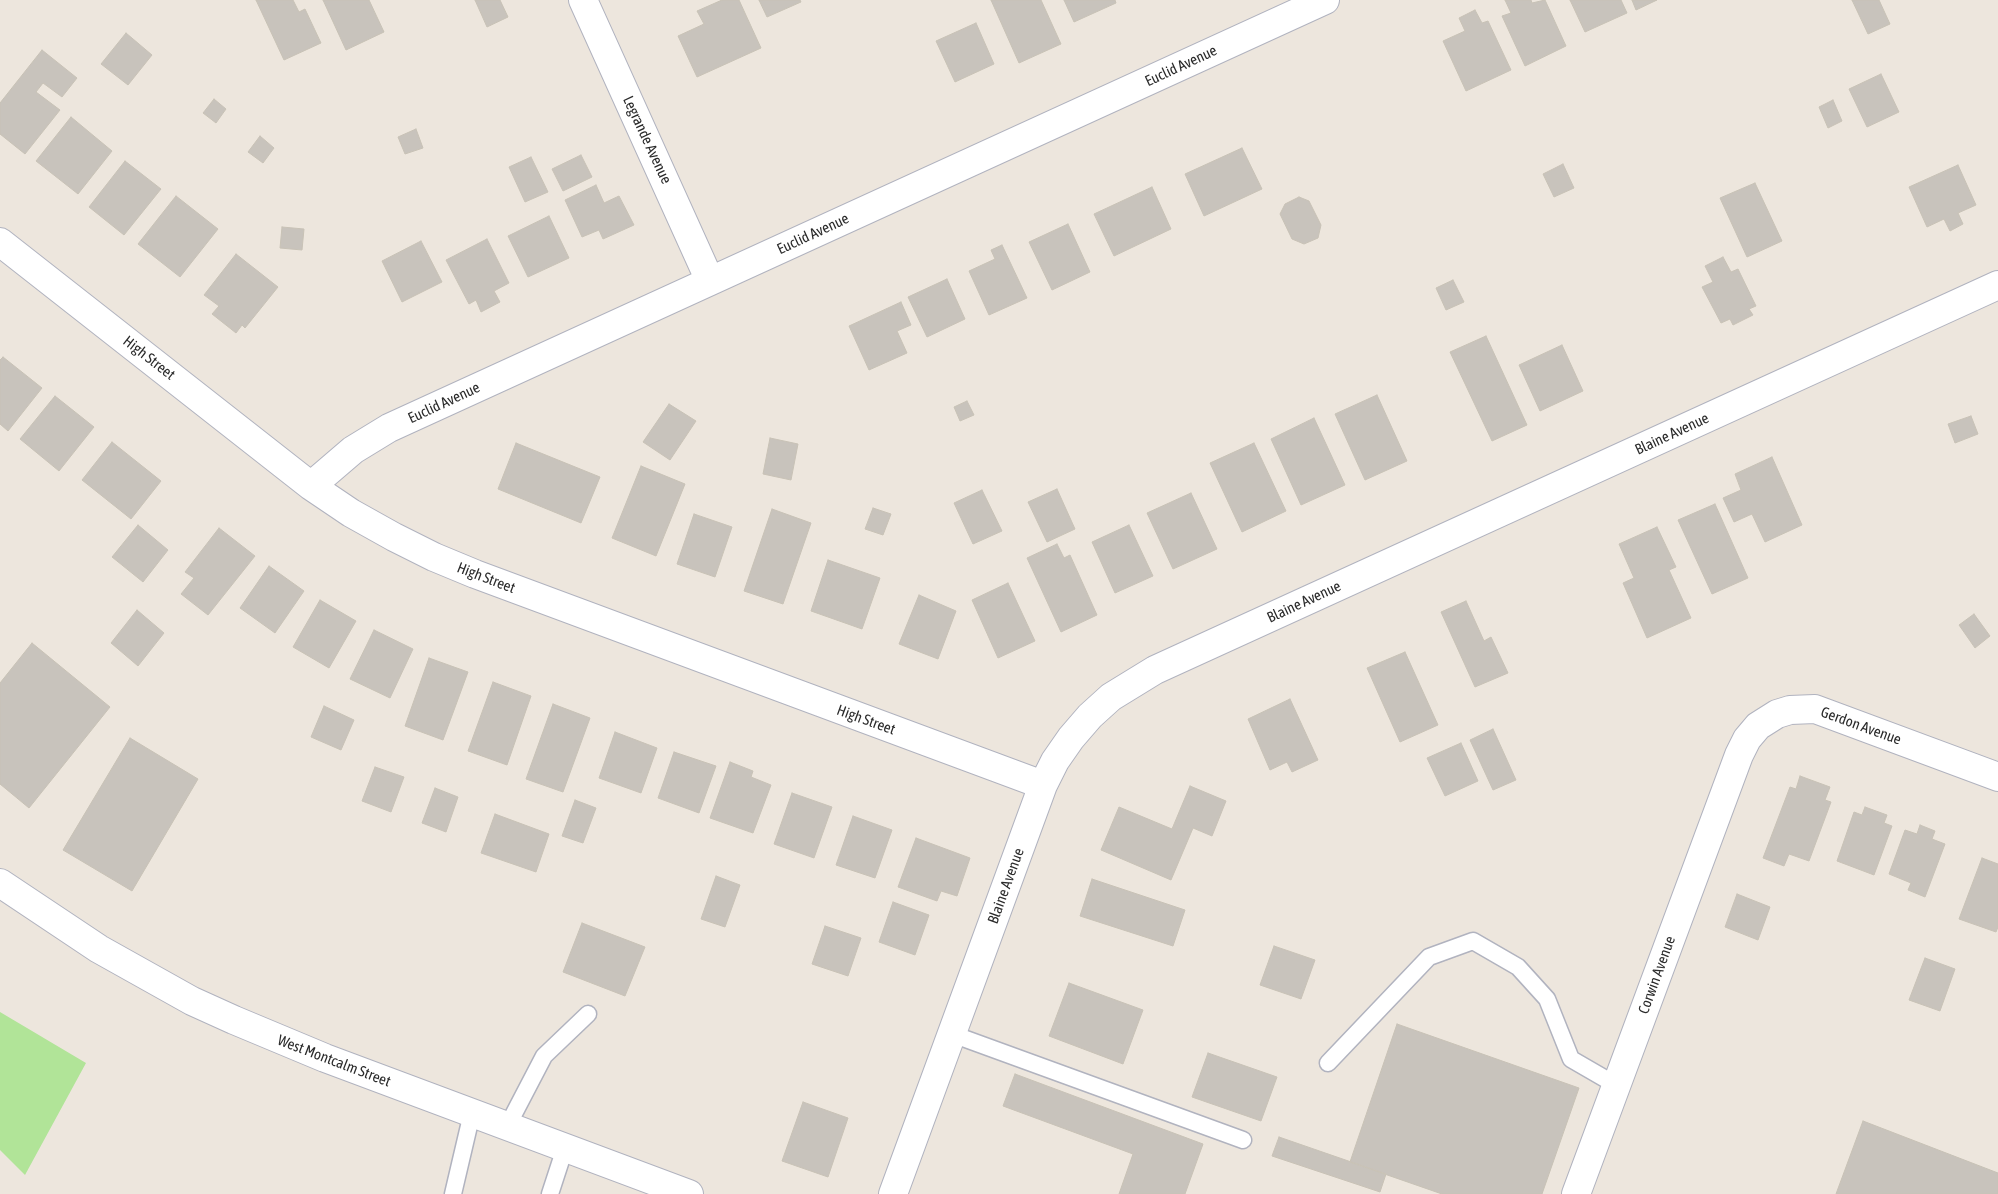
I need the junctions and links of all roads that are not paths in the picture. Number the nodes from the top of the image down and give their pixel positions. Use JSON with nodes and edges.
{"nodes":[{"id":1,"x":583,"y":0,"type":"edge"},
{"id":2,"x":1325,"y":0,"type":"edge"},
{"id":3,"x":0,"y":242,"type":"edge"},
{"id":4,"x":710,"y":280,"type":"junction"},
{"id":5,"x":1998,"y":285,"type":"edge"},
{"id":6,"x":311,"y":486,"type":"junction"},
{"id":7,"x":1739,"y":755,"type":"joint"},
{"id":8,"x":1998,"y":777,"type":"edge"},
{"id":9,"x":1043,"y":785,"type":"junction"},
{"id":10,"x":0,"y":883,"type":"edge"},
{"id":11,"x":588,"y":1014,"type":"dead end"},
{"id":12,"x":952,"y":1034,"type":"junction"},
{"id":13,"x":1328,"y":1063,"type":"dead end"},
{"id":14,"x":1616,"y":1085,"type":"junction"},
{"id":15,"x":472,"y":1114,"type":"junction"},
{"id":16,"x":507,"y":1127,"type":"junction"},
{"id":17,"x":1243,"y":1140,"type":"dead end"},
{"id":18,"x":565,"y":1148,"type":"junction"},
{"id":19,"x":453,"y":1194,"type":"edge"},
{"id":20,"x":550,"y":1194,"type":"edge"},
{"id":21,"x":689,"y":1194,"type":"edge"},
{"id":22,"x":893,"y":1194,"type":"edge"},
{"id":23,"x":1576,"y":1194,"type":"edge"}],
"edges":[{"from":1,"to":4,"type":"street","name":"Legrande Avenue"},
{"from":2,"to":4,"type":"street","name":"Euclid Avenue"},
{"from":3,"to":6,"type":"street","name":"High Street"},
{"from":4,"to":6,"type":"street","name":"Euclid Avenue"},
{"from":5,"to":9,"type":"street","name":"Blaine Avenue"},
{"from":6,"to":9,"type":"street","name":"High Street"},
{"from":7,"to":8,"type":"street","name":"Gerdon Avenue"},
{"from":7,"to":14,"type":"street","name":"Corwin Avenue"},
{"from":9,"to":12,"type":"street","name":"Blaine Avenue"},
{"from":10,"to":15,"type":"street","name":"West Montcalm Street"},
{"from":11,"to":16,"type":"lane"},
{"from":12,"to":17,"type":"lane"},
{"from":12,"to":22,"type":"street","name":"Blaine Avenue"},
{"from":13,"to":14,"type":"lane"},
{"from":14,"to":23,"type":"street","name":"Corwin Avenue"},
{"from":15,"to":16,"type":"street","name":"West Montcalm Street"},
{"from":15,"to":19,"type":"lane"},
{"from":16,"to":18,"type":"street","name":"West Montcalm Street"},
{"from":18,"to":20,"type":"lane"},
{"from":18,"to":21,"type":"street","name":"West Montcalm Street"}]}
